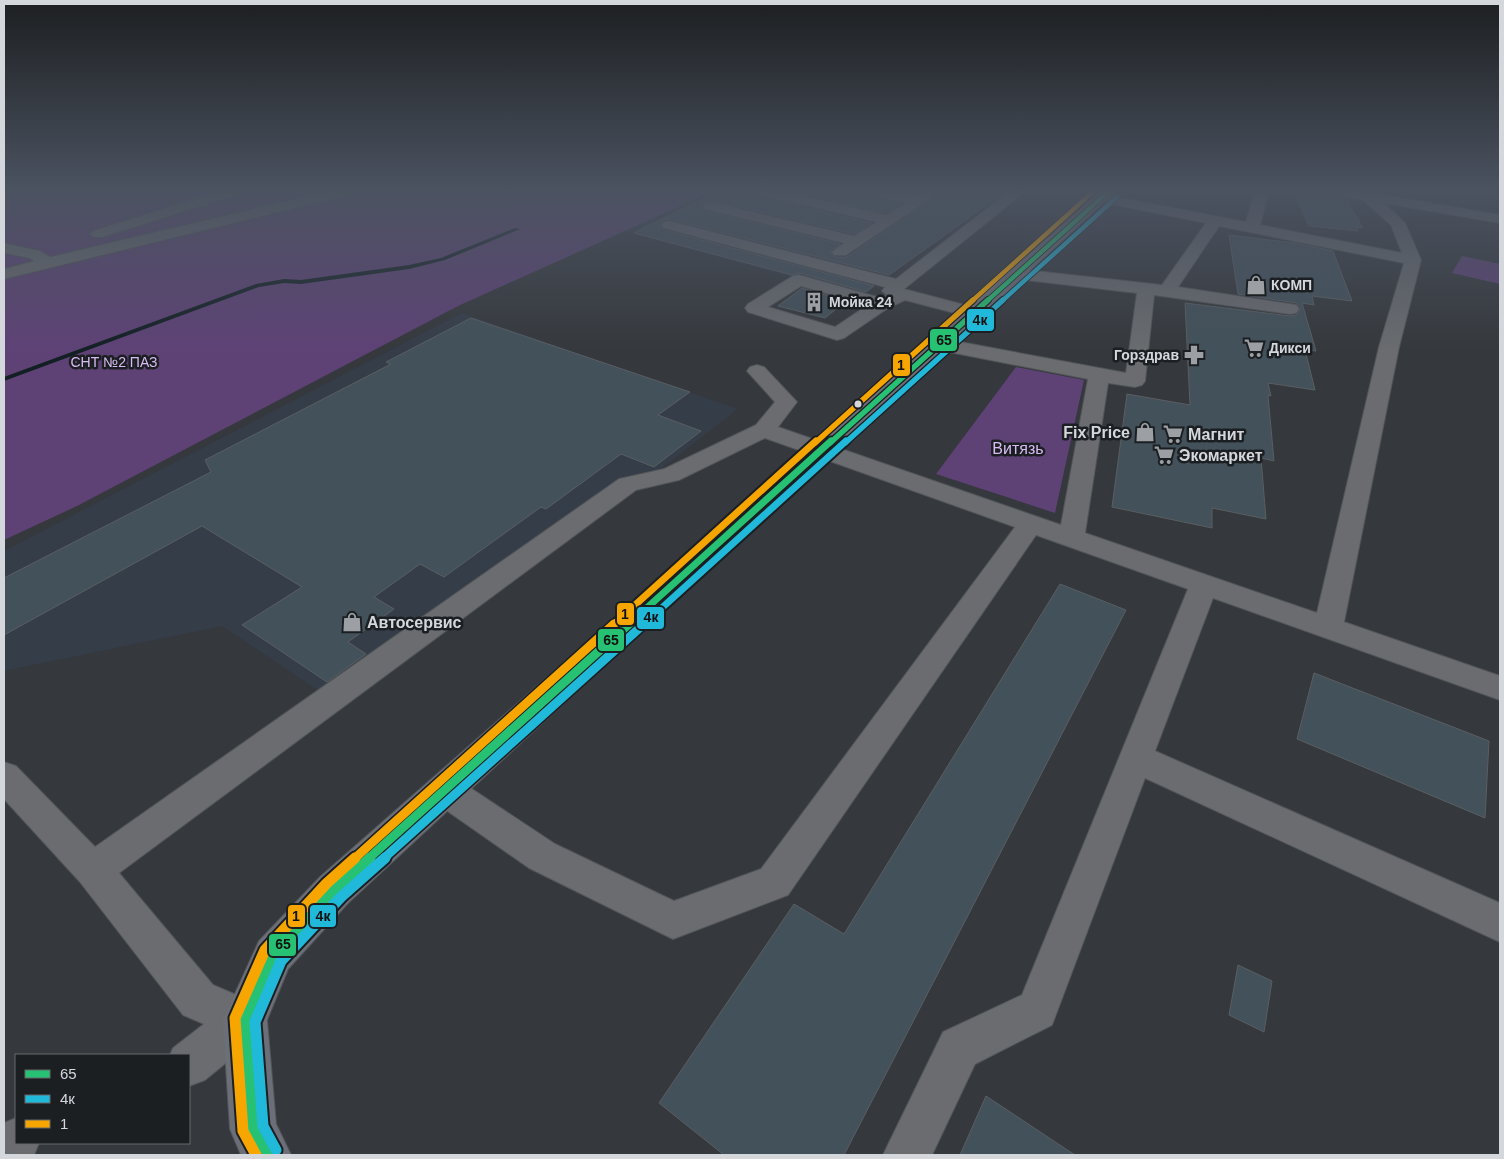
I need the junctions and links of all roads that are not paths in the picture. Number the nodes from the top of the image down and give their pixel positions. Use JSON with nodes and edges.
{"nodes":[{"id":1,"x":70,"y":244,"type":"edge"},
{"id":2,"x":105,"y":244,"type":"edge"},
{"id":3,"x":743,"y":244,"type":"edge"},
{"id":4,"x":853,"y":244,"type":"edge"},
{"id":5,"x":956,"y":244,"type":"edge"},
{"id":6,"x":1050,"y":244,"type":"edge"},
{"id":7,"x":1196,"y":244,"type":"edge"},
{"id":8,"x":1335,"y":244,"type":"edge"},
{"id":9,"x":1407,"y":244,"type":"edge"},
{"id":10,"x":4,"y":248,"type":"edge"},
{"id":11,"x":41,"y":258,"type":"junction"},
{"id":12,"x":1413,"y":260,"type":"junction"},
{"id":13,"x":820,"y":264,"type":"junction"},
{"id":14,"x":4,"y":274,"type":"edge"},
{"id":15,"x":1017,"y":274,"type":"junction"},
{"id":16,"x":901,"y":290,"type":"junction"},
{"id":17,"x":1156,"y":291,"type":"junction"},
{"id":18,"x":882,"y":304,"type":"junction"},
{"id":19,"x":1290,"y":309,"type":"dead end"},
{"id":20,"x":974,"y":313,"type":"junction"},
{"id":21,"x":939,"y":344,"type":"junction"},
{"id":22,"x":757,"y":370,"type":"dead end"},
{"id":23,"x":1099,"y":375,"type":"junction"},
{"id":24,"x":764,"y":430,"type":"junction"},
{"id":25,"x":822,"y":450,"type":"junction"},
{"id":26,"x":1030,"y":524,"type":"junction"},
{"id":27,"x":1071,"y":539,"type":"junction"},
{"id":28,"x":1204,"y":585,"type":"junction"},
{"id":29,"x":1328,"y":628,"type":"junction"},
{"id":30,"x":1500,"y":688,"type":"edge"},
{"id":31,"x":1136,"y":758,"type":"junction"},
{"id":32,"x":4,"y":776,"type":"edge"},
{"id":33,"x":445,"y":790,"type":"junction"},
{"id":34,"x":93,"y":870,"type":"junction"},
{"id":35,"x":1500,"y":923,"type":"edge"},
{"id":36,"x":245,"y":1020,"type":"junction"},
{"id":37,"x":190,"y":1063,"type":"edge"},
{"id":38,"x":267,"y":1155,"type":"edge"},
{"id":39,"x":907,"y":1155,"type":"edge"}],
"edges":[{"from":1,"to":11,"type":"street"},
{"from":2,"to":11,"type":"street"},
{"from":3,"to":13,"type":"street"},
{"from":4,"to":13,"type":"street"},
{"from":5,"to":16,"type":"street"},
{"from":6,"to":15,"type":"main road"},
{"from":7,"to":17,"type":"street"},
{"from":8,"to":12,"type":"street"},
{"from":9,"to":12,"type":"street"},
{"from":10,"to":11,"type":"street"},
{"from":11,"to":14,"type":"street"},
{"from":12,"to":29,"type":"street"},
{"from":13,"to":16,"type":"street"},
{"from":15,"to":17,"type":"street"},
{"from":15,"to":20,"type":"main road"},
{"from":16,"to":18,"type":"street"},
{"from":16,"to":20,"type":"street"},
{"from":17,"to":19,"type":"street"},
{"from":17,"to":23,"type":"street"},
{"from":18,"to":18,"type":"street"},
{"from":20,"to":21,"type":"main road"},
{"from":21,"to":23,"type":"street"},
{"from":21,"to":25,"type":"main road"},
{"from":22,"to":24,"type":"street"},
{"from":23,"to":27,"type":"street"},
{"from":24,"to":25,"type":"street"},
{"from":24,"to":34,"type":"street"},
{"from":25,"to":26,"type":"street"},
{"from":25,"to":33,"type":"main road"},
{"from":26,"to":27,"type":"street"},
{"from":26,"to":33,"type":"street"},
{"from":27,"to":28,"type":"street"},
{"from":28,"to":29,"type":"street"},
{"from":28,"to":31,"type":"street"},
{"from":29,"to":30,"type":"street"},
{"from":31,"to":35,"type":"street"},
{"from":31,"to":39,"type":"street"},
{"from":32,"to":34,"type":"street"},
{"from":33,"to":36,"type":"main road"},
{"from":34,"to":36,"type":"street"},
{"from":36,"to":37,"type":"street"},
{"from":36,"to":38,"type":"main road"}]}
